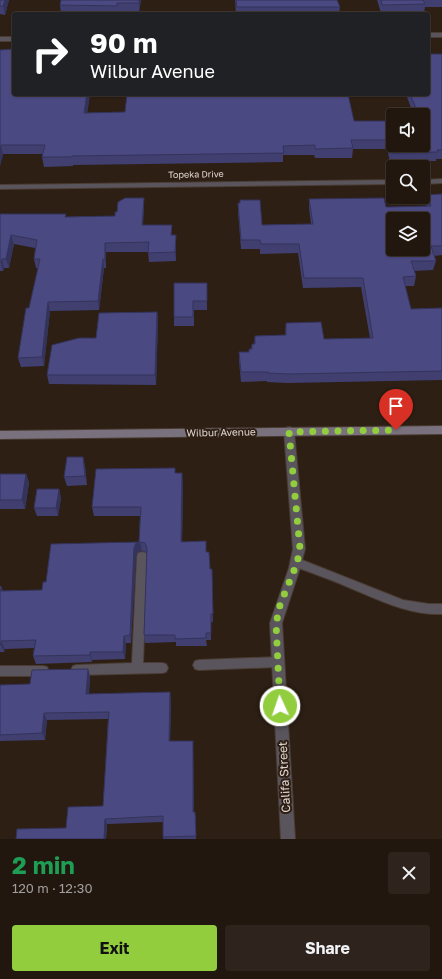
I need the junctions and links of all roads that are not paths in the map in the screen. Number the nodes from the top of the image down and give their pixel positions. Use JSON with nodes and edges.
{"nodes":[{"id":1,"x":430,"y":35,"type":"edge"},
{"id":2,"x":442,"y":35,"type":"edge"},
{"id":3,"x":0,"y":39,"type":"edge"},
{"id":4,"x":12,"y":39,"type":"edge"},
{"id":5,"x":442,"y":181,"type":"edge"},
{"id":6,"x":386,"y":182,"type":"edge"},
{"id":7,"x":430,"y":182,"type":"edge"},
{"id":8,"x":0,"y":186,"type":"edge"},
{"id":9,"x":442,"y":430,"type":"edge"},
{"id":10,"x":289,"y":432,"type":"junction"},
{"id":11,"x":0,"y":435,"type":"edge"},
{"id":12,"x":142,"y":556,"type":"dead end"},
{"id":13,"x":297,"y":563,"type":"junction"},
{"id":14,"x":442,"y":609,"type":"edge"},
{"id":15,"x":278,"y":662,"type":"junction"},
{"id":16,"x":199,"y":665,"type":"dead end"},
{"id":17,"x":162,"y":668,"type":"dead end"},
{"id":18,"x":136,"y":669,"type":"junction"},
{"id":19,"x":53,"y":670,"type":"edge"},
{"id":20,"x":68,"y":670,"type":"edge"},
{"id":21,"x":0,"y":672,"type":"edge"},
{"id":22,"x":288,"y":839,"type":"edge"}],
"edges":[{"from":1,"to":2,"type":"street"},
{"from":3,"to":4,"type":"street"},
{"from":5,"to":7,"type":"street"},
{"from":6,"to":8,"type":"street","name":"Topeka Drive"},
{"from":9,"to":10,"type":"main road","name":"Wilbur Avenue"},
{"from":10,"to":11,"type":"main road","name":"Wilbur Avenue"},
{"from":10,"to":13,"type":"street","name":"Califa Street"},
{"from":12,"to":18,"type":"lane"},
{"from":13,"to":14,"type":"lane"},
{"from":13,"to":15,"type":"street","name":"Califa Street"},
{"from":15,"to":16,"type":"lane"},
{"from":15,"to":22,"type":"street","name":"Califa Street"},
{"from":17,"to":18,"type":"lane"},
{"from":18,"to":20,"type":"lane"},
{"from":19,"to":21,"type":"lane"}]}
